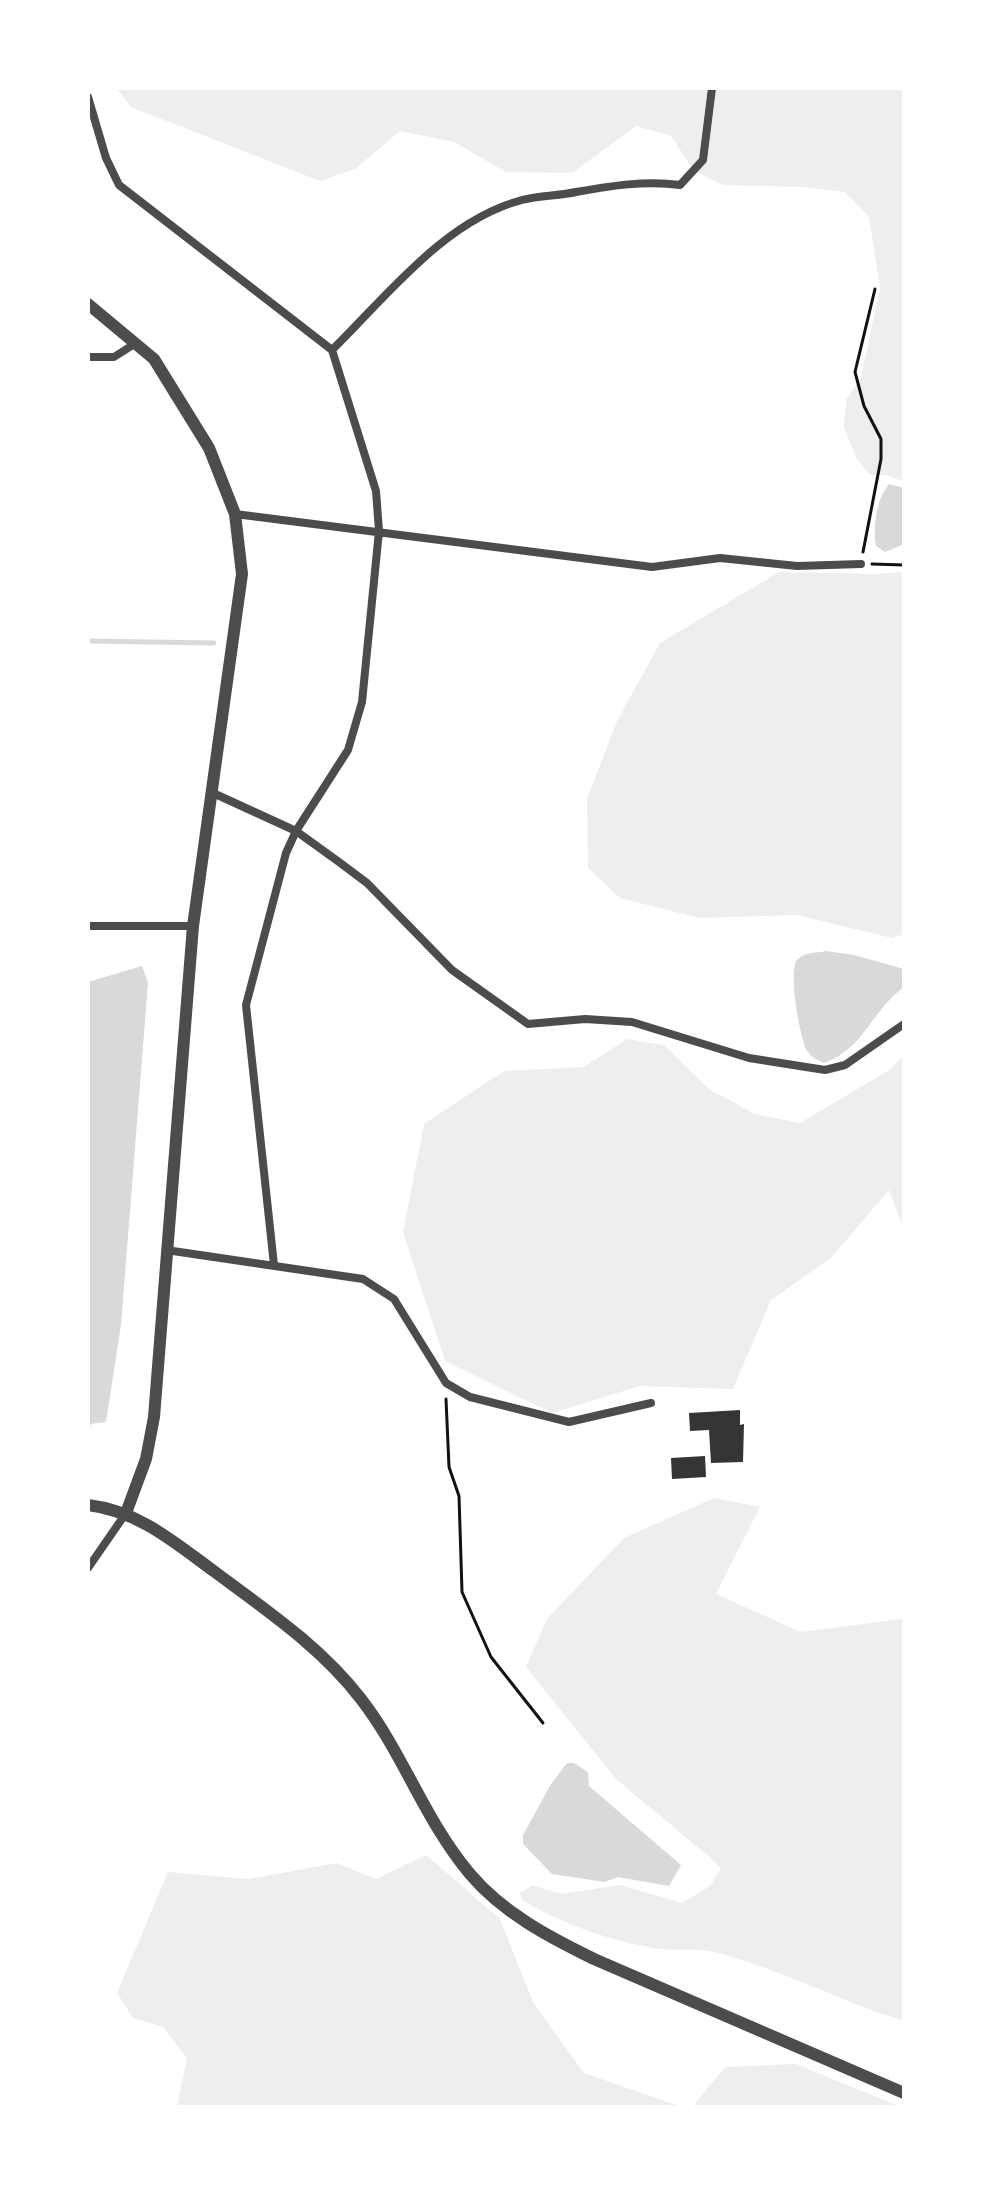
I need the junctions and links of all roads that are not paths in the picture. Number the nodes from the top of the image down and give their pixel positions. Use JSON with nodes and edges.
{"nodes":[{"id":1,"x":712,"y":88,"type":"edge"},
{"id":2,"x":88,"y":97,"type":"edge"},
{"id":3,"x":88,"y":304,"type":"edge"},
{"id":4,"x":136,"y":343,"type":"junction"},
{"id":5,"x":332,"y":350,"type":"junction"},
{"id":6,"x":88,"y":357,"type":"edge"},
{"id":7,"x":235,"y":514,"type":"junction"},
{"id":8,"x":379,"y":531,"type":"junction"},
{"id":9,"x":861,"y":564,"type":"road end"},
{"id":10,"x":213,"y":793,"type":"junction"},
{"id":11,"x":296,"y":831,"type":"junction"},
{"id":12,"x":88,"y":926,"type":"edge"},
{"id":13,"x":193,"y":926,"type":"junction"},
{"id":14,"x":904,"y":1024,"type":"edge"},
{"id":15,"x":166,"y":1250,"type":"junction"},
{"id":16,"x":274,"y":1265,"type":"junction"},
{"id":17,"x":651,"y":1403,"type":"dead end"},
{"id":18,"x":88,"y":1505,"type":"edge"},
{"id":19,"x":126,"y":1513,"type":"junction"},
{"id":20,"x":88,"y":1568,"type":"edge"},
{"id":21,"x":904,"y":2093,"type":"edge"}],
"edges":[{"from":1,"to":5,"type":"street"},
{"from":2,"to":5,"type":"street"},
{"from":3,"to":4,"type":"street"},
{"from":4,"to":6,"type":"street"},
{"from":4,"to":7,"type":"street"},
{"from":5,"to":8,"type":"street"},
{"from":7,"to":8,"type":"street"},
{"from":7,"to":10,"type":"street"},
{"from":8,"to":9,"type":"street"},
{"from":8,"to":11,"type":"street"},
{"from":10,"to":11,"type":"street"},
{"from":10,"to":13,"type":"street"},
{"from":11,"to":14,"type":"street"},
{"from":11,"to":16,"type":"street"},
{"from":12,"to":13,"type":"street"},
{"from":13,"to":15,"type":"street"},
{"from":15,"to":16,"type":"street"},
{"from":15,"to":19,"type":"street"},
{"from":16,"to":17,"type":"street"},
{"from":18,"to":19,"type":"street"},
{"from":19,"to":20,"type":"street"},
{"from":19,"to":21,"type":"street"}]}
